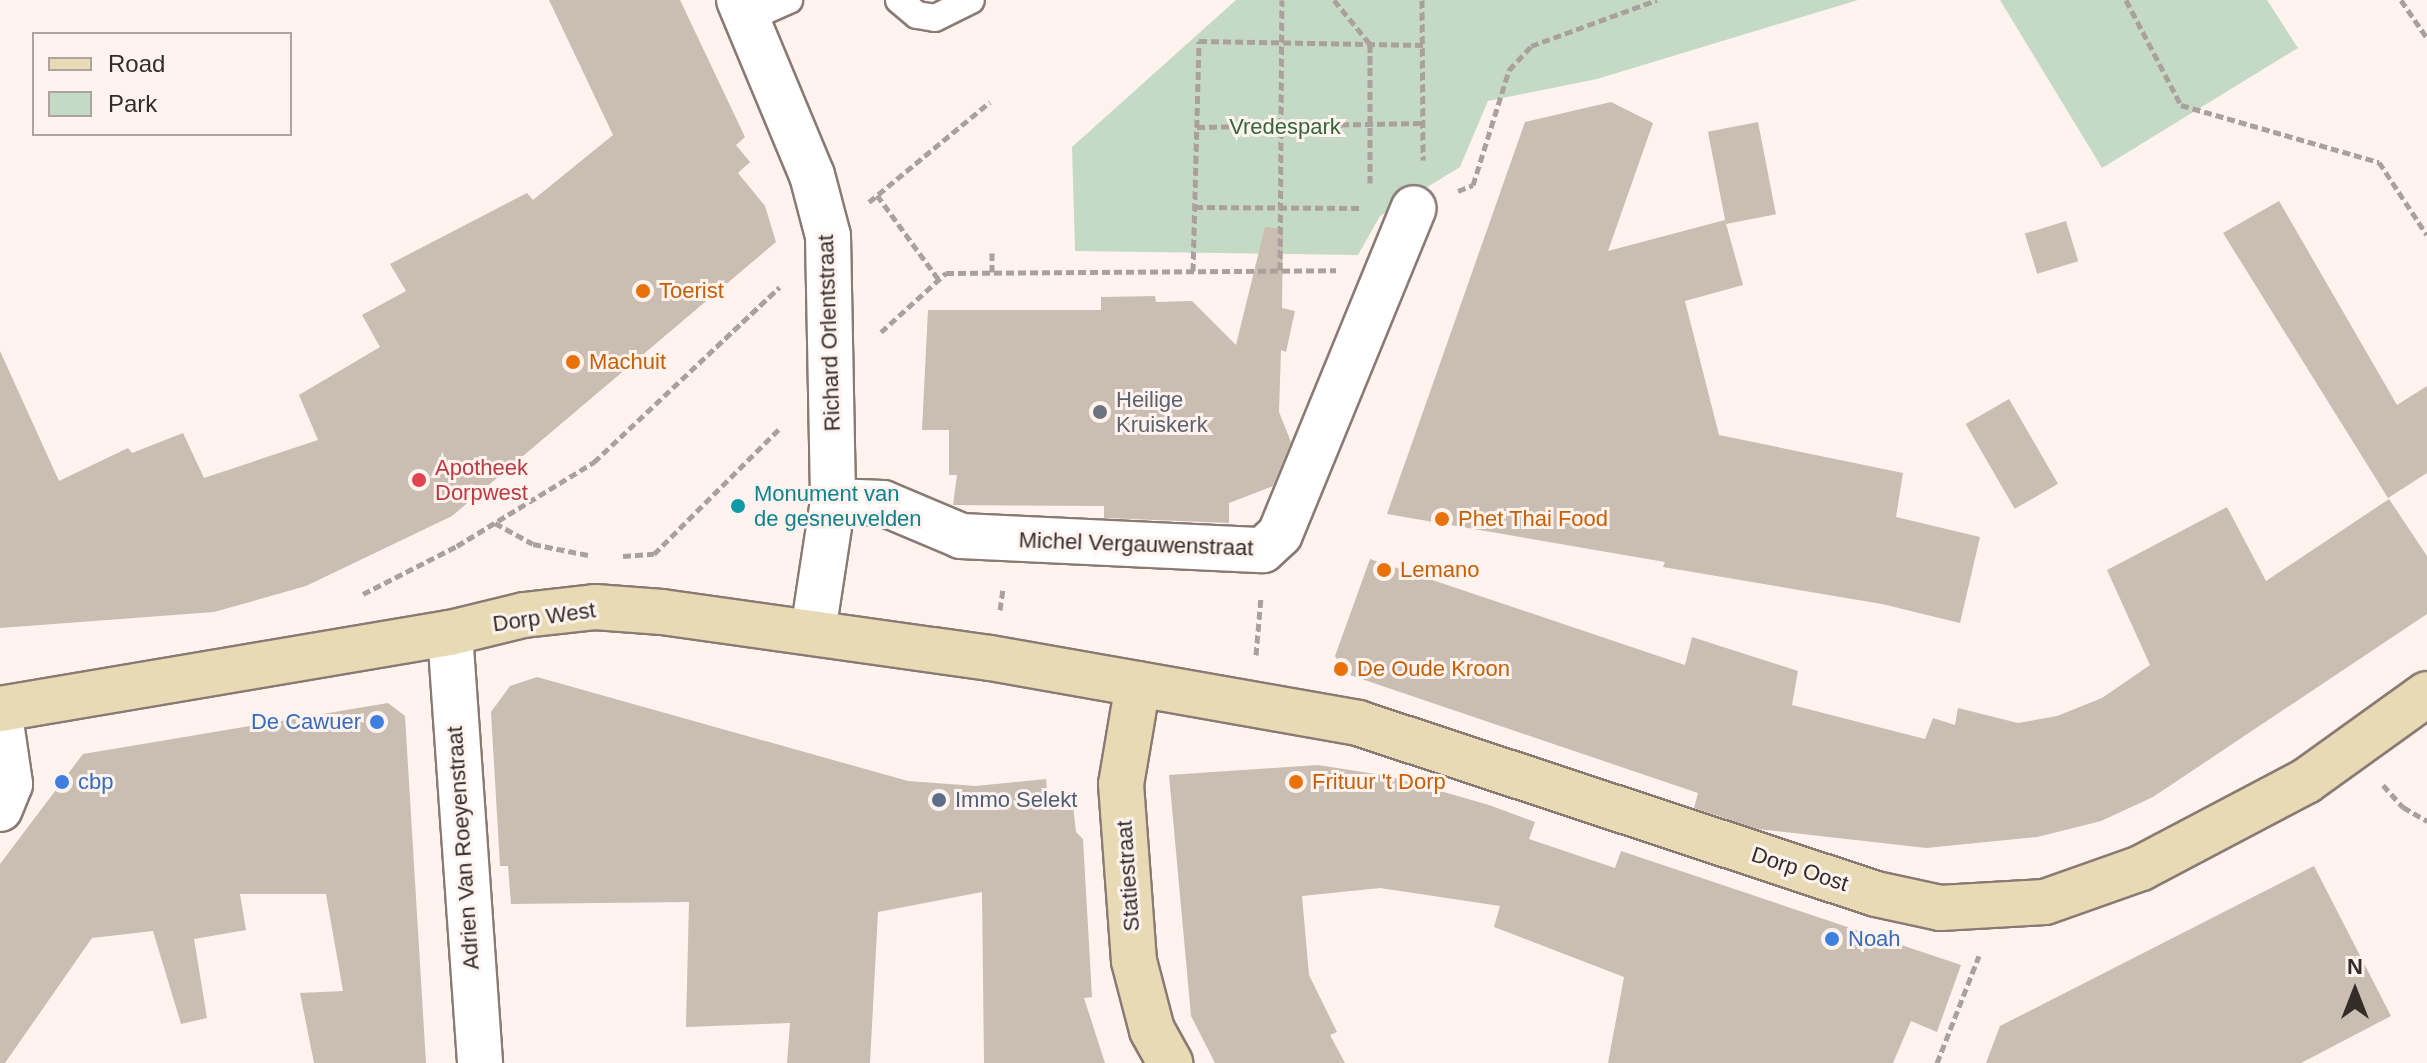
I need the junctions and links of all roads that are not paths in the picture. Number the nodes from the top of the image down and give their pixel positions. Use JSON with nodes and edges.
{"nodes":[{"id":1,"x":789,"y":0,"type":"edge"},
{"id":2,"x":899,"y":0,"type":"edge"},
{"id":3,"x":971,"y":0,"type":"edge"},
{"id":4,"x":743,"y":9,"type":"edge"},
{"id":5,"x":1414,"y":208,"type":"road end"},
{"id":6,"x":833,"y":501,"type":"junction"},
{"id":7,"x":813,"y":632,"type":"junction"},
{"id":8,"x":450,"y":633,"type":"junction"},
{"id":9,"x":1138,"y":684,"type":"junction"},
{"id":10,"x":2427,"y":694,"type":"edge"},
{"id":11,"x":0,"y":709,"type":"edge"},
{"id":12,"x":0,"y":716,"type":"edge"},
{"id":13,"x":0,"y":809,"type":"edge"},
{"id":14,"x":480,"y":1063,"type":"edge"},
{"id":15,"x":1170,"y":1063,"type":"edge"}],
"edges":[{"from":1,"to":4,"type":"lane"},
{"from":2,"to":3,"type":"lane"},
{"from":4,"to":6,"type":"street","name":"Richard Orlentstraat"},
{"from":5,"to":6,"type":"street","name":"Michel Vergauwenstraat"},
{"from":6,"to":7,"type":"street","name":"Richard Orlentstraat"},
{"from":7,"to":8,"type":"main road","name":"Dorp West"},
{"from":7,"to":9,"type":"main road","name":"Dorp West"},
{"from":8,"to":11,"type":"main road","name":"Dorp West"},
{"from":8,"to":14,"type":"street","name":"Adrien Van Roeyenstraat"},
{"from":9,"to":10,"type":"main road","name":"Dorp Oost"},
{"from":9,"to":15,"type":"main road","name":"Statiestraat"},
{"from":12,"to":13,"type":"street"}]}
